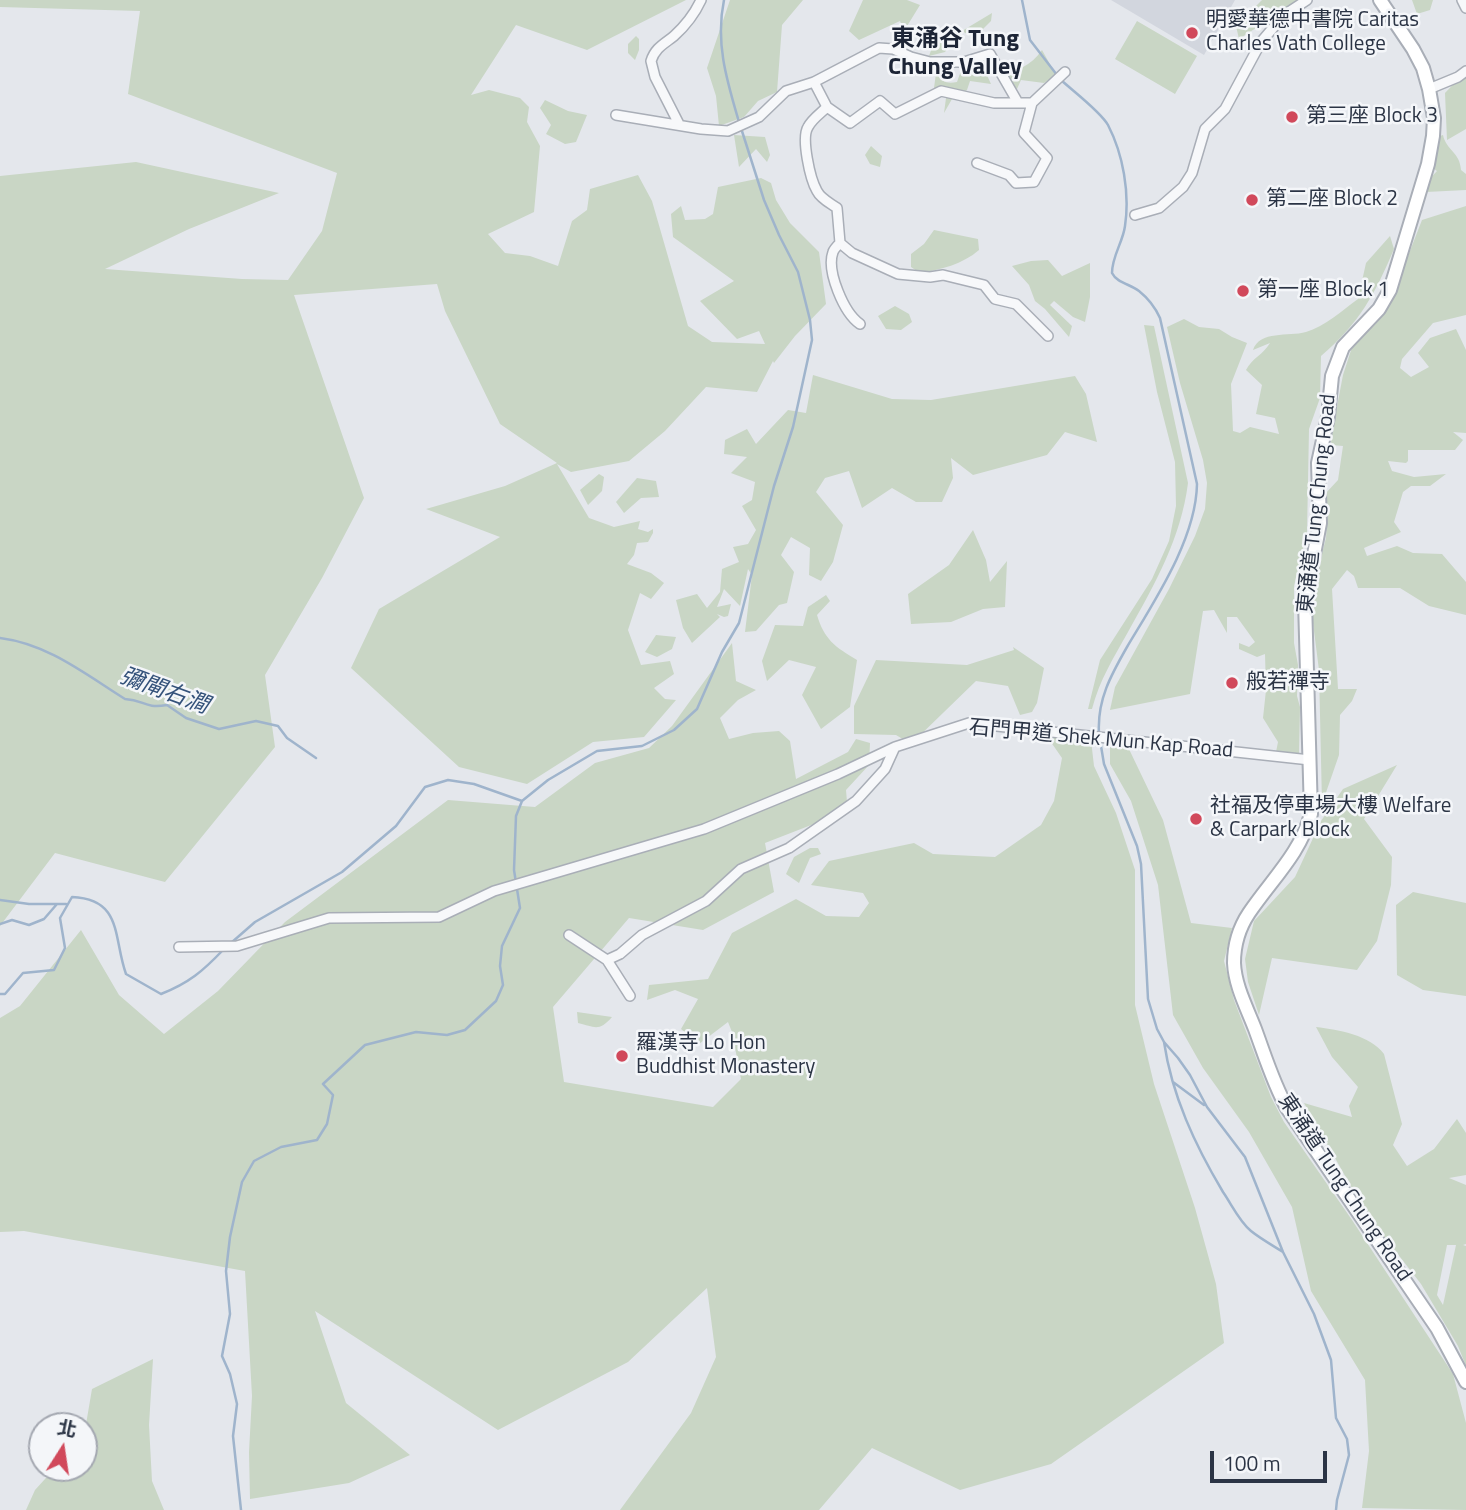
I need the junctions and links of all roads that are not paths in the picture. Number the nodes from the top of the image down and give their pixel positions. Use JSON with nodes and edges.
{"nodes":[{"id":1,"x":701,"y":0,"type":"edge"},
{"id":2,"x":1307,"y":0,"type":"edge"},
{"id":3,"x":1380,"y":0,"type":"edge"},
{"id":4,"x":1462,"y":0,"type":"edge"},
{"id":5,"x":1466,"y":8,"type":"edge"},
{"id":6,"x":1466,"y":71,"type":"edge"},
{"id":7,"x":1061,"y":76,"type":"dead end"},
{"id":8,"x":814,"y":82,"type":"junction"},
{"id":9,"x":1429,"y":89,"type":"junction"},
{"id":10,"x":1017,"y":101,"type":"junction"},
{"id":11,"x":1032,"y":103,"type":"junction"},
{"id":12,"x":827,"y":107,"type":"junction"},
{"id":13,"x":617,"y":115,"type":"dead end"},
{"id":14,"x":679,"y":124,"type":"junction"},
{"id":15,"x":977,"y":163,"type":"dead end"},
{"id":16,"x":1135,"y":215,"type":"dead end"},
{"id":17,"x":840,"y":243,"type":"junction"},
{"id":18,"x":860,"y":324,"type":"dead end"},
{"id":19,"x":1048,"y":336,"type":"dead end"},
{"id":20,"x":895,"y":747,"type":"junction"},
{"id":21,"x":1310,"y":760,"type":"junction"},
{"id":22,"x":569,"y":935,"type":"dead end"},
{"id":23,"x":179,"y":947,"type":"dead end"},
{"id":24,"x":607,"y":960,"type":"junction"},
{"id":25,"x":630,"y":996,"type":"dead end"},
{"id":26,"x":1466,"y":1382,"type":"edge"}],
"edges":[{"from":1,"to":14,"type":"street"},
{"from":2,"to":16,"type":"street"},
{"from":3,"to":9,"type":"main road","name":"東涌道 Tung Chung Road"},
{"from":4,"to":5,"type":"street"},
{"from":6,"to":9,"type":"street"},
{"from":7,"to":11,"type":"street"},
{"from":8,"to":10,"type":"street"},
{"from":8,"to":12,"type":"street"},
{"from":8,"to":14,"type":"street"},
{"from":9,"to":21,"type":"main road","name":"東涌道 Tung Chung Road"},
{"from":10,"to":11,"type":"street"},
{"from":10,"to":12,"type":"street"},
{"from":11,"to":15,"type":"street"},
{"from":12,"to":17,"type":"street"},
{"from":13,"to":14,"type":"street"},
{"from":17,"to":18,"type":"street"},
{"from":17,"to":19,"type":"street"},
{"from":20,"to":21,"type":"street","name":"石門甲道 Shek Mun Kap Road"},
{"from":20,"to":23,"type":"street","name":"石門甲道 Shek Mun Kap Road"},
{"from":20,"to":24,"type":"street"},
{"from":21,"to":26,"type":"main road","name":"東涌道 Tung Chung Road"},
{"from":22,"to":24,"type":"street"},
{"from":24,"to":25,"type":"street"}]}
